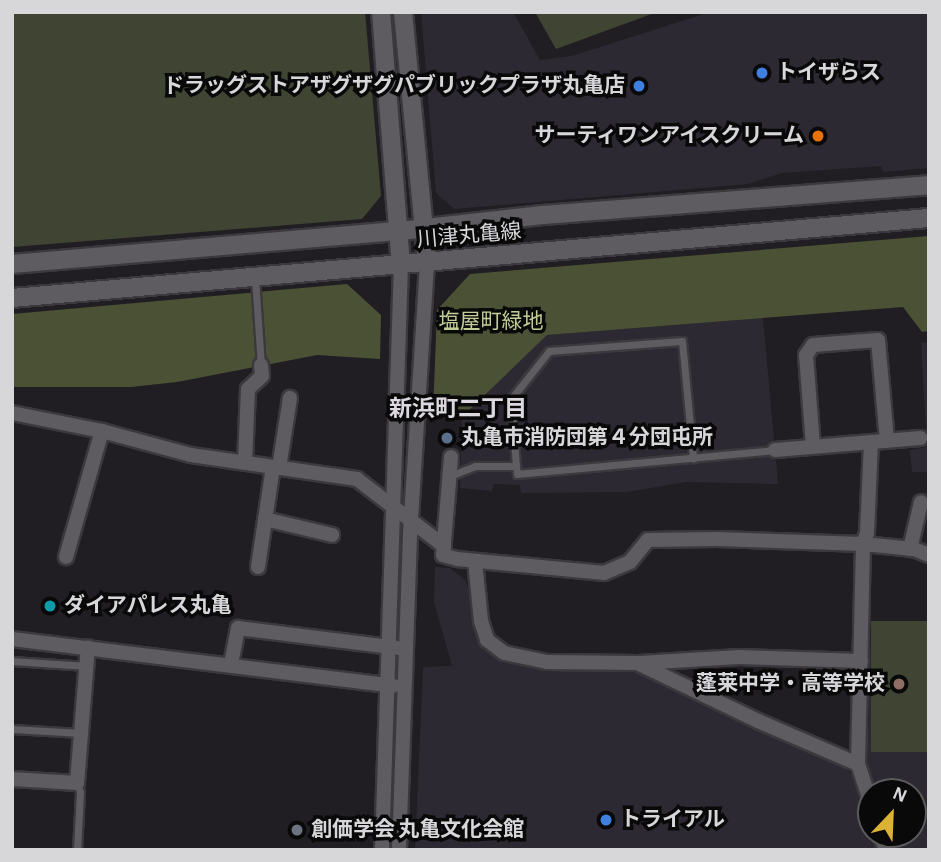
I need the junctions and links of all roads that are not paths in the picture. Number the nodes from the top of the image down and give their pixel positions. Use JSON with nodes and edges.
{"nodes":[{"id":1,"x":381,"y":12,"type":"edge"},
{"id":2,"x":403,"y":12,"type":"edge"},
{"id":3,"x":929,"y":185,"type":"edge"},
{"id":4,"x":929,"y":218,"type":"edge"},
{"id":5,"x":423,"y":227,"type":"junction"},
{"id":6,"x":400,"y":231,"type":"junction"},
{"id":7,"x":427,"y":262,"type":"junction"},
{"id":8,"x":12,"y":264,"type":"edge"},
{"id":9,"x":401,"y":264,"type":"junction"},
{"id":10,"x":255,"y":277,"type":"junction"},
{"id":11,"x":12,"y":298,"type":"edge"},
{"id":12,"x":261,"y":365,"type":"joint"},
{"id":13,"x":290,"y":398,"type":"dead end"},
{"id":14,"x":12,"y":413,"type":"edge"},
{"id":15,"x":102,"y":431,"type":"junction"},
{"id":16,"x":921,"y":438,"type":"dead end"},
{"id":17,"x":887,"y":441,"type":"junction"},
{"id":18,"x":871,"y":442,"type":"junction"},
{"id":19,"x":813,"y":446,"type":"junction"},
{"id":20,"x":775,"y":450,"type":"joint"},
{"id":21,"x":451,"y":457,"type":"dead end"},
{"id":22,"x":693,"y":458,"type":"junction"},
{"id":23,"x":245,"y":463,"type":"junction"},
{"id":24,"x":516,"y":466,"type":"junction"},
{"id":25,"x":276,"y":468,"type":"junction"},
{"id":26,"x":449,"y":477,"type":"junction"},
{"id":27,"x":921,"y":502,"type":"dead end"},
{"id":28,"x":393,"y":505,"type":"junction"},
{"id":29,"x":265,"y":519,"type":"junction"},
{"id":30,"x":411,"y":519,"type":"junction"},
{"id":31,"x":332,"y":535,"type":"dead end"},
{"id":32,"x":863,"y":544,"type":"junction"},
{"id":33,"x":444,"y":546,"type":"junction"},
{"id":34,"x":910,"y":549,"type":"junction"},
{"id":35,"x":929,"y":555,"type":"edge"},
{"id":36,"x":66,"y":557,"type":"dead end"},
{"id":37,"x":475,"y":561,"type":"junction"},
{"id":38,"x":258,"y":567,"type":"dead end"},
{"id":39,"x":12,"y":639,"type":"edge"},
{"id":40,"x":88,"y":647,"type":"junction"},
{"id":41,"x":389,"y":647,"type":"junction"},
{"id":42,"x":407,"y":649,"type":"junction"},
{"id":43,"x":12,"y":661,"type":"edge"},
{"id":44,"x":861,"y":661,"type":"junction"},
{"id":45,"x":637,"y":663,"type":"junction"},
{"id":46,"x":231,"y":664,"type":"junction"},
{"id":47,"x":87,"y":666,"type":"junction"},
{"id":48,"x":386,"y":685,"type":"junction"},
{"id":49,"x":405,"y":687,"type":"junction"},
{"id":50,"x":12,"y":729,"type":"edge"},
{"id":51,"x":81,"y":733,"type":"junction"},
{"id":52,"x":858,"y":764,"type":"junction"},
{"id":53,"x":863,"y":778,"type":"edge"},
{"id":54,"x":12,"y":779,"type":"edge"},
{"id":55,"x":77,"y":783,"type":"junction"},
{"id":56,"x":76,"y":850,"type":"edge"},
{"id":57,"x":382,"y":850,"type":"edge"},
{"id":58,"x":399,"y":850,"type":"edge"}],
"edges":[{"from":1,"to":6,"type":"main road"},
{"from":2,"to":5,"type":"main road"},
{"from":3,"to":5,"type":"main road","name":"川津丸亀線"},
{"from":4,"to":7,"type":"main road","name":"川津丸亀線"},
{"from":5,"to":6,"type":"main road","name":"川津丸亀線"},
{"from":5,"to":7,"type":"main road"},
{"from":6,"to":8,"type":"main road","name":"川津丸亀線"},
{"from":6,"to":9,"type":"main road"},
{"from":7,"to":9,"type":"main road","name":"川津丸亀線"},
{"from":7,"to":30,"type":"street"},
{"from":9,"to":10,"type":"main road","name":"川津丸亀線"},
{"from":9,"to":28,"type":"street"},
{"from":10,"to":11,"type":"main road","name":"川津丸亀線"},
{"from":10,"to":12,"type":"lane"},
{"from":12,"to":23,"type":"street"},
{"from":13,"to":25,"type":"street"},
{"from":14,"to":15,"type":"street"},
{"from":15,"to":23,"type":"street"},
{"from":15,"to":36,"type":"street"},
{"from":16,"to":17,"type":"street"},
{"from":17,"to":18,"type":"street"},
{"from":17,"to":19,"type":"street"},
{"from":18,"to":19,"type":"street"},
{"from":18,"to":32,"type":"street"},
{"from":19,"to":20,"type":"street"},
{"from":20,"to":22,"type":"lane"},
{"from":21,"to":26,"type":"street"},
{"from":22,"to":24,"type":"lane"},
{"from":22,"to":24,"type":"lane"},
{"from":23,"to":25,"type":"street"},
{"from":24,"to":26,"type":"lane"},
{"from":25,"to":28,"type":"street"},
{"from":25,"to":29,"type":"street"},
{"from":26,"to":33,"type":"street"},
{"from":27,"to":34,"type":"street"},
{"from":28,"to":30,"type":"street"},
{"from":28,"to":41,"type":"street"},
{"from":29,"to":31,"type":"street"},
{"from":29,"to":38,"type":"street"},
{"from":30,"to":33,"type":"street"},
{"from":30,"to":42,"type":"street"},
{"from":32,"to":34,"type":"street"},
{"from":32,"to":37,"type":"street"},
{"from":32,"to":44,"type":"street"},
{"from":33,"to":37,"type":"street"},
{"from":34,"to":35,"type":"street"},
{"from":37,"to":45,"type":"street"},
{"from":39,"to":40,"type":"street"},
{"from":40,"to":46,"type":"street"},
{"from":40,"to":47,"type":"street"},
{"from":41,"to":42,"type":"street"},
{"from":41,"to":46,"type":"street"},
{"from":41,"to":48,"type":"street"},
{"from":42,"to":49,"type":"street"},
{"from":43,"to":47,"type":"lane"},
{"from":44,"to":45,"type":"street"},
{"from":44,"to":52,"type":"street"},
{"from":45,"to":52,"type":"street"},
{"from":46,"to":48,"type":"street"},
{"from":47,"to":51,"type":"street"},
{"from":48,"to":49,"type":"street"},
{"from":48,"to":57,"type":"street"},
{"from":49,"to":58,"type":"street"},
{"from":50,"to":51,"type":"lane"},
{"from":51,"to":55,"type":"street"},
{"from":52,"to":53,"type":"street"},
{"from":54,"to":55,"type":"street"},
{"from":55,"to":56,"type":"lane"}]}
